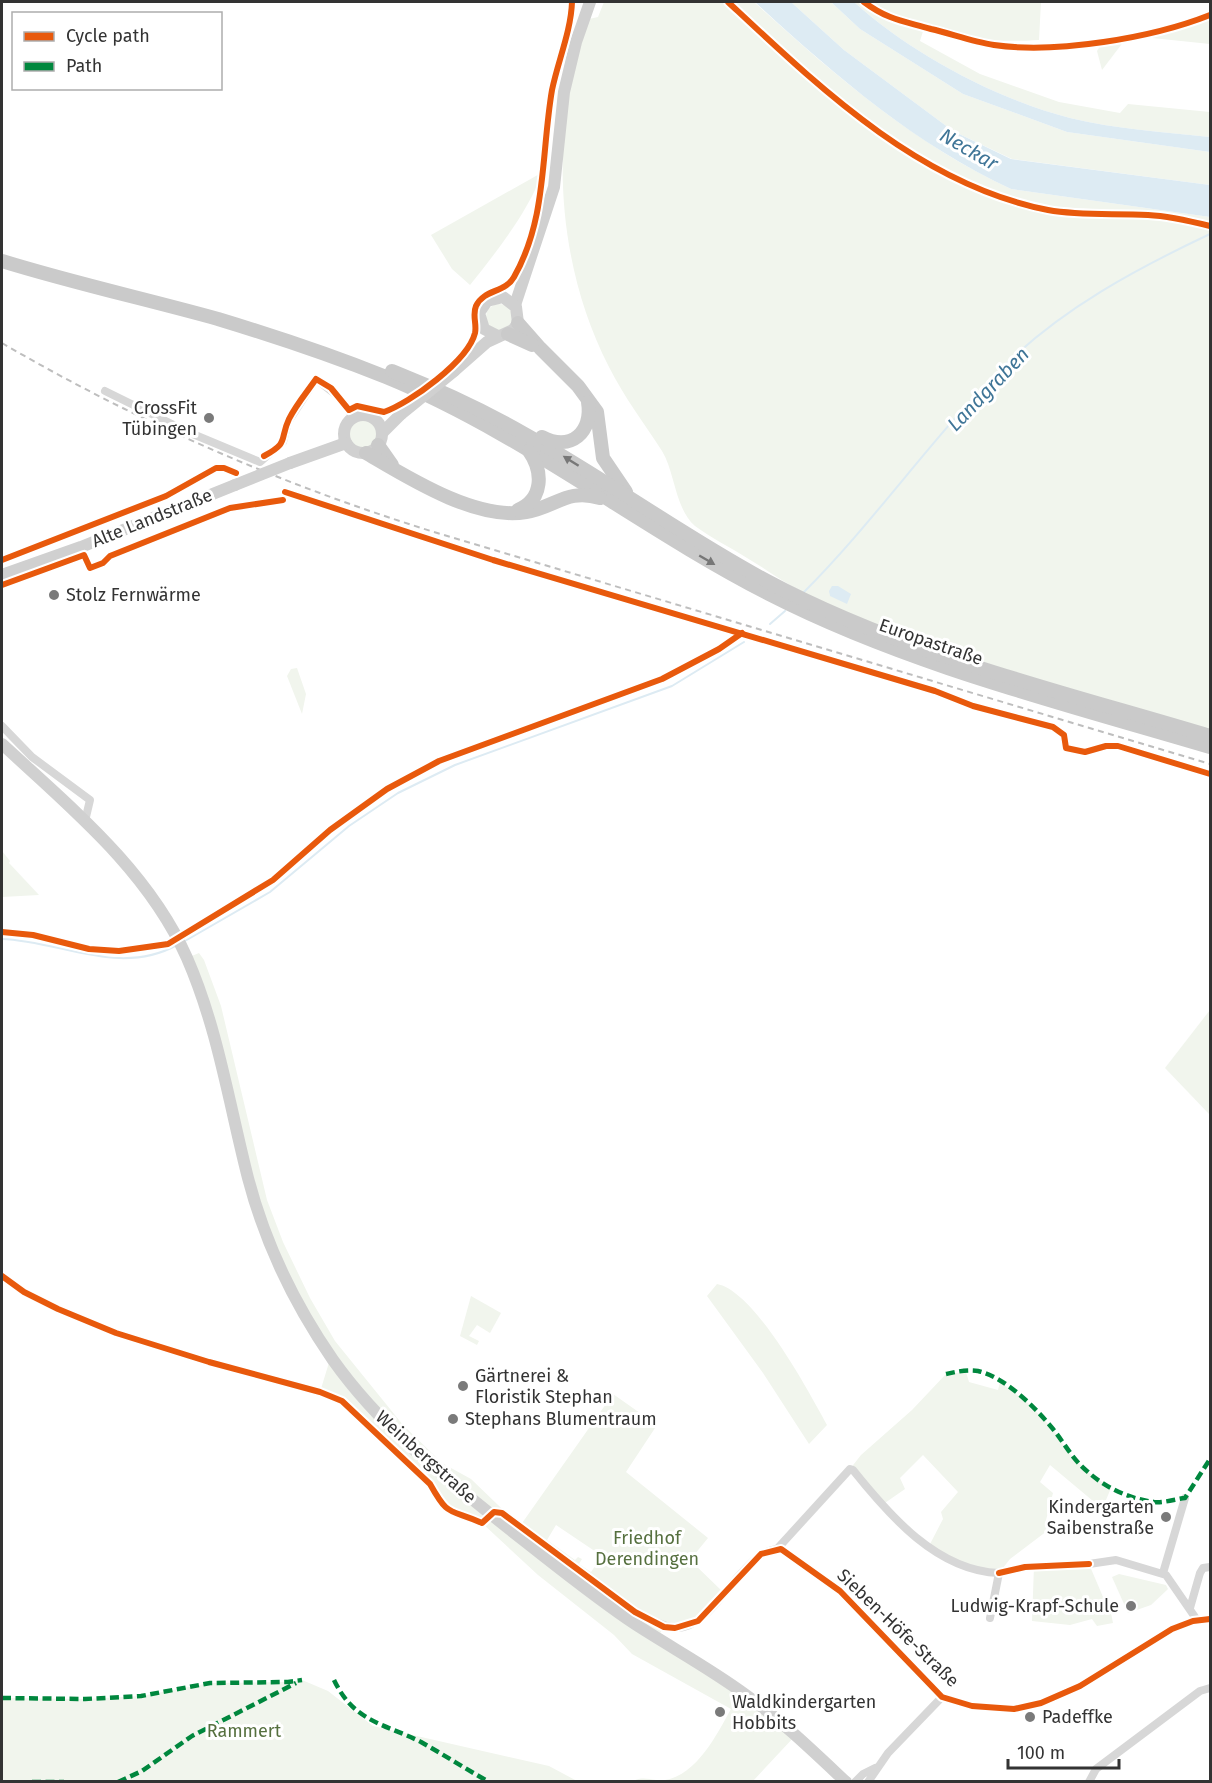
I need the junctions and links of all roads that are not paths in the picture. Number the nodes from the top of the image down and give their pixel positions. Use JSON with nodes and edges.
{"nodes":[{"id":1,"x":590,"y":2,"type":"edge"},
{"id":2,"x":2,"y":261,"type":"edge"},
{"id":3,"x":522,"y":278,"type":"junction"},
{"id":4,"x":503,"y":297,"type":"junction"},
{"id":5,"x":515,"y":305,"type":"junction"},
{"id":6,"x":219,"y":320,"type":"junction"},
{"id":7,"x":518,"y":322,"type":"junction"},
{"id":8,"x":482,"y":326,"type":"junction"},
{"id":9,"x":503,"y":335,"type":"junction"},
{"id":10,"x":540,"y":348,"type":"junction"},
{"id":11,"x":471,"y":354,"type":"junction"},
{"id":12,"x":105,"y":391,"type":"dead end"},
{"id":13,"x":588,"y":397,"type":"junction"},
{"id":14,"x":401,"y":414,"type":"junction"},
{"id":15,"x":354,"y":418,"type":"junction"},
{"id":16,"x":376,"y":421,"type":"junction"},
{"id":17,"x":523,"y":432,"type":"junction"},
{"id":18,"x":380,"y":439,"type":"junction"},
{"id":19,"x":346,"y":443,"type":"junction"},
{"id":20,"x":526,"y":447,"type":"junction"},
{"id":21,"x":366,"y":453,"type":"junction"},
{"id":22,"x":399,"y":473,"type":"junction"},
{"id":23,"x":638,"y":504,"type":"junction"},
{"id":24,"x":622,"y":506,"type":"junction"},
{"id":25,"x":512,"y":513,"type":"junction"},
{"id":26,"x":2,"y":575,"type":"edge"},
{"id":27,"x":793,"y":600,"type":"junction"},
{"id":28,"x":2,"y":726,"type":"edge"},
{"id":29,"x":1210,"y":736,"type":"edge"},
{"id":30,"x":2,"y":744,"type":"edge"},
{"id":31,"x":1210,"y":747,"type":"edge"},
{"id":32,"x":85,"y":821,"type":"junction"},
{"id":33,"x":1185,"y":1498,"type":"dead end"},
{"id":34,"x":508,"y":1517,"type":"dead end"},
{"id":35,"x":777,"y":1549,"type":"junction"},
{"id":36,"x":1089,"y":1564,"type":"dead end"},
{"id":37,"x":1210,"y":1568,"type":"edge"},
{"id":38,"x":1163,"y":1573,"type":"junction"},
{"id":39,"x":1190,"y":1608,"type":"junction"},
{"id":40,"x":990,"y":1618,"type":"dead end"},
{"id":41,"x":1210,"y":1619,"type":"edge"},
{"id":42,"x":1197,"y":1620,"type":"junction"},
{"id":43,"x":1210,"y":1687,"type":"edge"},
{"id":44,"x":942,"y":1697,"type":"junction"},
{"id":45,"x":875,"y":1768,"type":"junction"},
{"id":46,"x":846,"y":1782,"type":"edge"},
{"id":47,"x":855,"y":1782,"type":"edge"},
{"id":48,"x":868,"y":1782,"type":"edge"},
{"id":49,"x":1089,"y":1782,"type":"edge"}],
"edges":[{"from":1,"to":3,"type":"street"},
{"from":2,"to":6,"type":"main road"},
{"from":3,"to":4,"type":"street"},
{"from":3,"to":5,"type":"street"},
{"from":4,"to":5,"type":"street"},
{"from":4,"to":8,"type":"street"},
{"from":5,"to":7,"type":"street"},
{"from":6,"to":17,"type":"main road"},
{"from":6,"to":20,"type":"main road"},
{"from":7,"to":9,"type":"street"},
{"from":7,"to":10,"type":"main road"},
{"from":8,"to":9,"type":"street"},
{"from":8,"to":11,"type":"street"},
{"from":9,"to":10,"type":"main road"},
{"from":9,"to":11,"type":"street"},
{"from":10,"to":13,"type":"main road"},
{"from":11,"to":14,"type":"street","bridge":true},
{"from":12,"to":15,"type":"street"},
{"from":13,"to":17,"type":"main road"},
{"from":13,"to":23,"type":"main road"},
{"from":14,"to":16,"type":"street"},
{"from":14,"to":18,"type":"street"},
{"from":15,"to":16,"type":"street"},
{"from":15,"to":19,"type":"street"},
{"from":16,"to":18,"type":"street"},
{"from":23,"to":17,"type":"main road","name":"Europastraße","one_way":true},
{"from":18,"to":21,"type":"street"},
{"from":18,"to":22,"type":"main road"},
{"from":19,"to":21,"type":"street"},
{"from":19,"to":26,"type":"street","name":"Alte Landstraße","bridge":true},
{"from":20,"to":24,"type":"main road"},
{"from":20,"to":25,"type":"main road"},
{"from":21,"to":22,"type":"main road"},
{"from":22,"to":25,"type":"main road"},
{"from":23,"to":27,"type":"main road","name":"Europastraße"},
{"from":24,"to":25,"type":"main road"},
{"from":24,"to":27,"type":"main road","name":"Europastraße","one_way":true},
{"from":27,"to":29,"type":"main road","name":"Europastraße"},
{"from":27,"to":31,"type":"main road","name":"Europastraße"},
{"from":28,"to":32,"type":"street"},
{"from":30,"to":32,"type":"street"},
{"from":32,"to":46,"type":"street","name":"Weinbergstraße"},
{"from":33,"to":38,"type":"street"},
{"from":34,"to":35,"type":"street"},
{"from":35,"to":40,"type":"street"},
{"from":35,"to":44,"type":"street","name":"Sieben-Höfe-Straße"},
{"from":36,"to":38,"type":"street"},
{"from":37,"to":39,"type":"street"},
{"from":38,"to":39,"type":"street"},
{"from":39,"to":42,"type":"street"},
{"from":41,"to":42,"type":"street","name":"Sieben-Höfe-Straße"},
{"from":42,"to":44,"type":"street","name":"Sieben-Höfe-Straße"},
{"from":43,"to":49,"type":"street"},
{"from":44,"to":45,"type":"street"},
{"from":45,"to":47,"type":"street"},
{"from":45,"to":48,"type":"street"}]}
